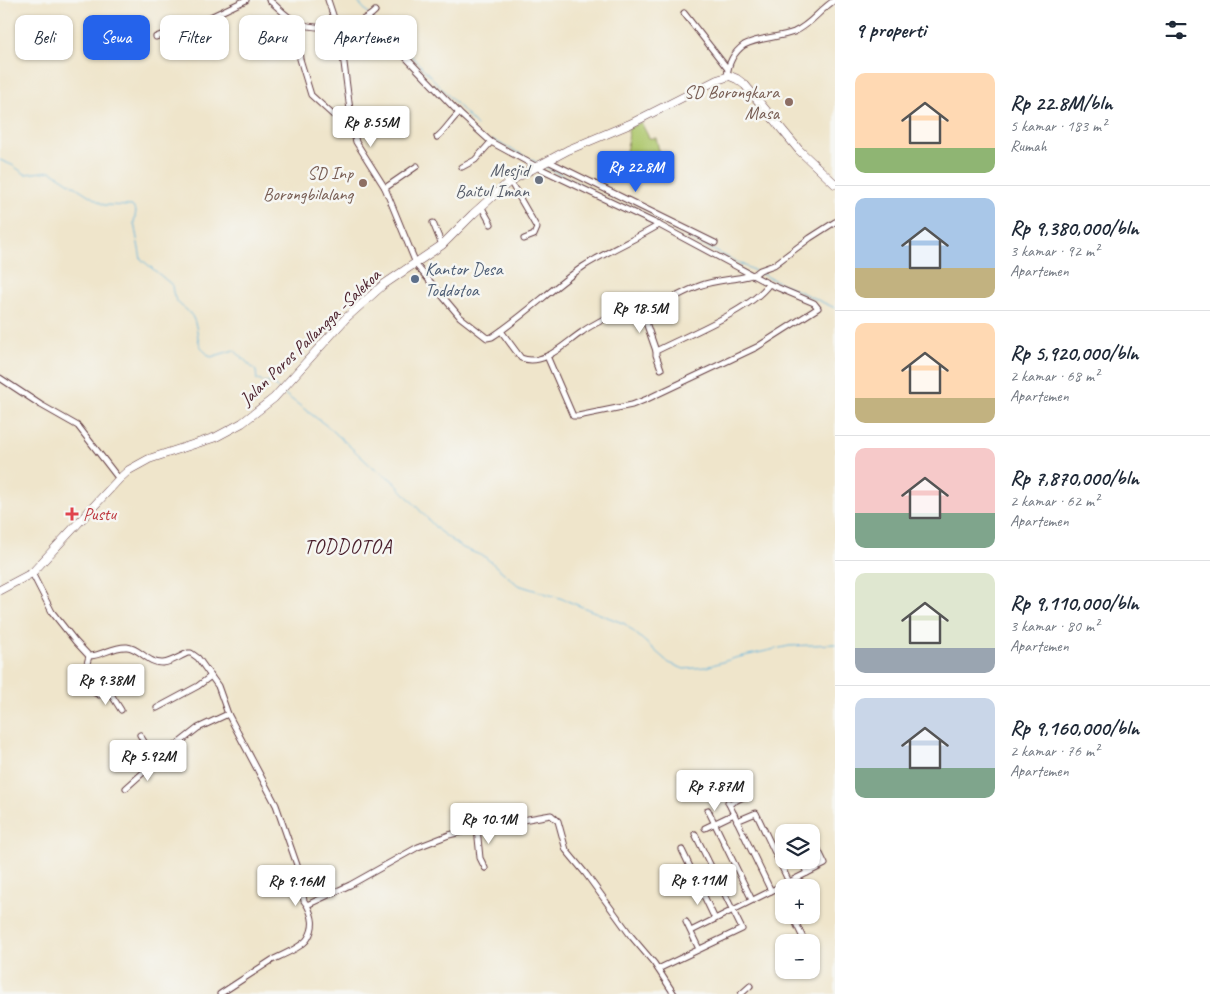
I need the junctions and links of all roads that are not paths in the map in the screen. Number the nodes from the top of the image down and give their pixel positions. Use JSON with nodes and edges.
{"nodes":[{"id":1,"x":246,"y":0,"type":"edge"},
{"id":2,"x":269,"y":0,"type":"edge"},
{"id":3,"x":328,"y":0,"type":"edge"},
{"id":4,"x":835,"y":0,"type":"edge"},
{"id":5,"x":684,"y":13,"type":"dead end"},
{"id":6,"x":288,"y":15,"type":"edge"},
{"id":7,"x":333,"y":15,"type":"edge"},
{"id":8,"x":156,"y":37,"type":"dead end"},
{"id":9,"x":300,"y":60,"type":"edge"},
{"id":10,"x":343,"y":60,"type":"edge"},
{"id":11,"x":413,"y":60,"type":"edge"},
{"id":12,"x":727,"y":68,"type":"junction"},
{"id":13,"x":726,"y":77,"type":"junction"},
{"id":14,"x":350,"y":113,"type":"junction"},
{"id":15,"x":459,"y":113,"type":"junction"},
{"id":16,"x":436,"y":136,"type":"dead end"},
{"id":17,"x":491,"y":142,"type":"junction"},
{"id":18,"x":542,"y":164,"type":"junction"},
{"id":19,"x":417,"y":166,"type":"dead end"},
{"id":20,"x":462,"y":167,"type":"dead end"},
{"id":21,"x":510,"y":181,"type":"junction"},
{"id":22,"x":835,"y":184,"type":"edge"},
{"id":23,"x":385,"y":188,"type":"junction"},
{"id":24,"x":481,"y":206,"type":"junction"},
{"id":25,"x":835,"y":222,"type":"edge"},
{"id":26,"x":433,"y":223,"type":"dead end"},
{"id":27,"x":491,"y":224,"type":"dead end"},
{"id":28,"x":659,"y":226,"type":"junction"},
{"id":29,"x":524,"y":239,"type":"dead end"},
{"id":30,"x":715,"y":243,"type":"dead end"},
{"id":31,"x":442,"y":245,"type":"junction"},
{"id":32,"x":416,"y":264,"type":"junction"},
{"id":33,"x":756,"y":273,"type":"junction"},
{"id":34,"x":769,"y":284,"type":"junction"},
{"id":35,"x":642,"y":311,"type":"junction"},
{"id":36,"x":501,"y":331,"type":"junction"},
{"id":37,"x":656,"y":351,"type":"junction"},
{"id":38,"x":547,"y":356,"type":"junction"},
{"id":39,"x":661,"y":369,"type":"dead end"},
{"id":40,"x":0,"y":378,"type":"edge"},
{"id":41,"x":119,"y":479,"type":"junction"},
{"id":42,"x":32,"y":573,"type":"junction"},
{"id":43,"x":0,"y":590,"type":"edge"},
{"id":44,"x":89,"y":656,"type":"junction"},
{"id":45,"x":210,"y":676,"type":"junction"},
{"id":46,"x":126,"y":688,"type":"dead end"},
{"id":47,"x":109,"y":691,"type":"junction"},
{"id":48,"x":157,"y":708,"type":"dead end"},
{"id":49,"x":121,"y":710,"type":"dead end"},
{"id":50,"x":228,"y":714,"type":"junction"},
{"id":51,"x":140,"y":735,"type":"dead end"},
{"id":52,"x":156,"y":760,"type":"junction"},
{"id":53,"x":126,"y":788,"type":"dead end"},
{"id":54,"x":744,"y":796,"type":"dead end"},
{"id":55,"x":708,"y":810,"type":"dead end"},
{"id":56,"x":734,"y":814,"type":"junction"},
{"id":57,"x":737,"y":822,"type":"junction"},
{"id":58,"x":715,"y":824,"type":"junction"},
{"id":59,"x":477,"y":828,"type":"junction"},
{"id":60,"x":705,"y":828,"type":"dead end"},
{"id":61,"x":695,"y":834,"type":"dead end"},
{"id":62,"x":682,"y":850,"type":"dead end"},
{"id":63,"x":820,"y":854,"type":"edge"},
{"id":64,"x":820,"y":866,"type":"edge"},
{"id":65,"x":485,"y":868,"type":"dead end"},
{"id":66,"x":806,"y":869,"type":"edge"},
{"id":67,"x":814,"y":869,"type":"edge"},
{"id":68,"x":807,"y":872,"type":"junction"},
{"id":69,"x":716,"y":876,"type":"junction"},
{"id":70,"x":788,"y":879,"type":"edge"},
{"id":71,"x":794,"y":879,"type":"edge"},
{"id":72,"x":699,"y":885,"type":"junction"},
{"id":73,"x":691,"y":889,"type":"dead end"},
{"id":74,"x":775,"y":889,"type":"edge"},
{"id":75,"x":771,"y":891,"type":"junction"},
{"id":76,"x":752,"y":900,"type":"junction"},
{"id":77,"x":307,"y":905,"type":"junction"},
{"id":78,"x":733,"y":910,"type":"junction"},
{"id":79,"x":716,"y":918,"type":"junction"},
{"id":80,"x":686,"y":922,"type":"dead end"},
{"id":81,"x":690,"y":931,"type":"junction"},
{"id":82,"x":699,"y":949,"type":"junction"},
{"id":83,"x":658,"y":969,"type":"junction"},
{"id":84,"x":750,"y":986,"type":"dead end"},
{"id":85,"x":220,"y":994,"type":"edge"},
{"id":86,"x":674,"y":994,"type":"edge"},
{"id":87,"x":740,"y":994,"type":"edge"}],
"edges":[{"from":1,"to":8,"type":"street"},
{"from":2,"to":6,"type":"street"},
{"from":3,"to":7,"type":"street"},
{"from":4,"to":12,"type":"street"},
{"from":5,"to":12,"type":"street"},
{"from":9,"to":14,"type":"street"},
{"from":10,"to":14,"type":"street"},
{"from":11,"to":15,"type":"street"},
{"from":12,"to":13,"type":"street"},
{"from":13,"to":18,"type":"main road","name":"Jalan Poros Pallangga -Salekoa"},
{"from":13,"to":22,"type":"main road"},
{"from":14,"to":23,"type":"street"},
{"from":15,"to":16,"type":"street"},
{"from":15,"to":17,"type":"street"},
{"from":17,"to":18,"type":"street"},
{"from":17,"to":20,"type":"street"},
{"from":18,"to":21,"type":"main road","name":"Jalan Poros Pallangga -Salekoa"},
{"from":18,"to":28,"type":"street"},
{"from":18,"to":30,"type":"street"},
{"from":19,"to":23,"type":"street"},
{"from":21,"to":24,"type":"main road","name":"Jalan Poros Pallangga -Salekoa"},
{"from":21,"to":29,"type":"street"},
{"from":23,"to":32,"type":"street"},
{"from":24,"to":27,"type":"street"},
{"from":24,"to":31,"type":"main road","name":"Jalan Poros Pallangga -Salekoa"},
{"from":25,"to":33,"type":"street"},
{"from":26,"to":31,"type":"street"},
{"from":28,"to":33,"type":"street"},
{"from":28,"to":36,"type":"street"},
{"from":31,"to":32,"type":"main road","name":"Jalan Poros Pallangga -Salekoa"},
{"from":32,"to":36,"type":"street"},
{"from":32,"to":41,"type":"main road","name":"Jalan Poros Pallangga -Salekoa"},
{"from":33,"to":34,"type":"street"},
{"from":33,"to":35,"type":"street"},
{"from":34,"to":37,"type":"street"},
{"from":34,"to":38,"type":"street"},
{"from":35,"to":37,"type":"street"},
{"from":35,"to":38,"type":"street"},
{"from":36,"to":38,"type":"street"},
{"from":37,"to":39,"type":"street"},
{"from":40,"to":41,"type":"street"},
{"from":41,"to":42,"type":"main road","name":"Jalan Poros Pallangga -Salekoa"},
{"from":42,"to":43,"type":"main road","name":"Jalan Poros Pallangga -Salekoa"},
{"from":42,"to":44,"type":"street"},
{"from":44,"to":45,"type":"street"},
{"from":44,"to":47,"type":"street"},
{"from":45,"to":48,"type":"street"},
{"from":45,"to":50,"type":"street"},
{"from":46,"to":47,"type":"street"},
{"from":47,"to":49,"type":"street"},
{"from":50,"to":52,"type":"street"},
{"from":50,"to":77,"type":"street"},
{"from":51,"to":52,"type":"street"},
{"from":52,"to":53,"type":"street"},
{"from":54,"to":56,"type":"street"},
{"from":55,"to":58,"type":"street"},
{"from":56,"to":57,"type":"street"},
{"from":56,"to":58,"type":"street"},
{"from":57,"to":70,"type":"street"},
{"from":57,"to":75,"type":"street"},
{"from":58,"to":60,"type":"street"},
{"from":58,"to":76,"type":"street"},
{"from":59,"to":65,"type":"street"},
{"from":59,"to":77,"type":"street"},
{"from":59,"to":83,"type":"street"},
{"from":61,"to":69,"type":"street"},
{"from":62,"to":72,"type":"street"},
{"from":63,"to":64,"type":"street"},
{"from":66,"to":68,"type":"street"},
{"from":67,"to":68,"type":"street"},
{"from":68,"to":71,"type":"street"},
{"from":69,"to":72,"type":"street"},
{"from":69,"to":78,"type":"street"},
{"from":72,"to":73,"type":"street"},
{"from":72,"to":79,"type":"street"},
{"from":74,"to":75,"type":"street"},
{"from":75,"to":76,"type":"street"},
{"from":76,"to":78,"type":"street"},
{"from":77,"to":85,"type":"street"},
{"from":78,"to":79,"type":"street"},
{"from":78,"to":82,"type":"street"},
{"from":79,"to":81,"type":"street"},
{"from":80,"to":81,"type":"street"},
{"from":81,"to":82,"type":"street"},
{"from":82,"to":83,"type":"street"},
{"from":83,"to":86,"type":"street"},
{"from":84,"to":87,"type":"street"}]}
